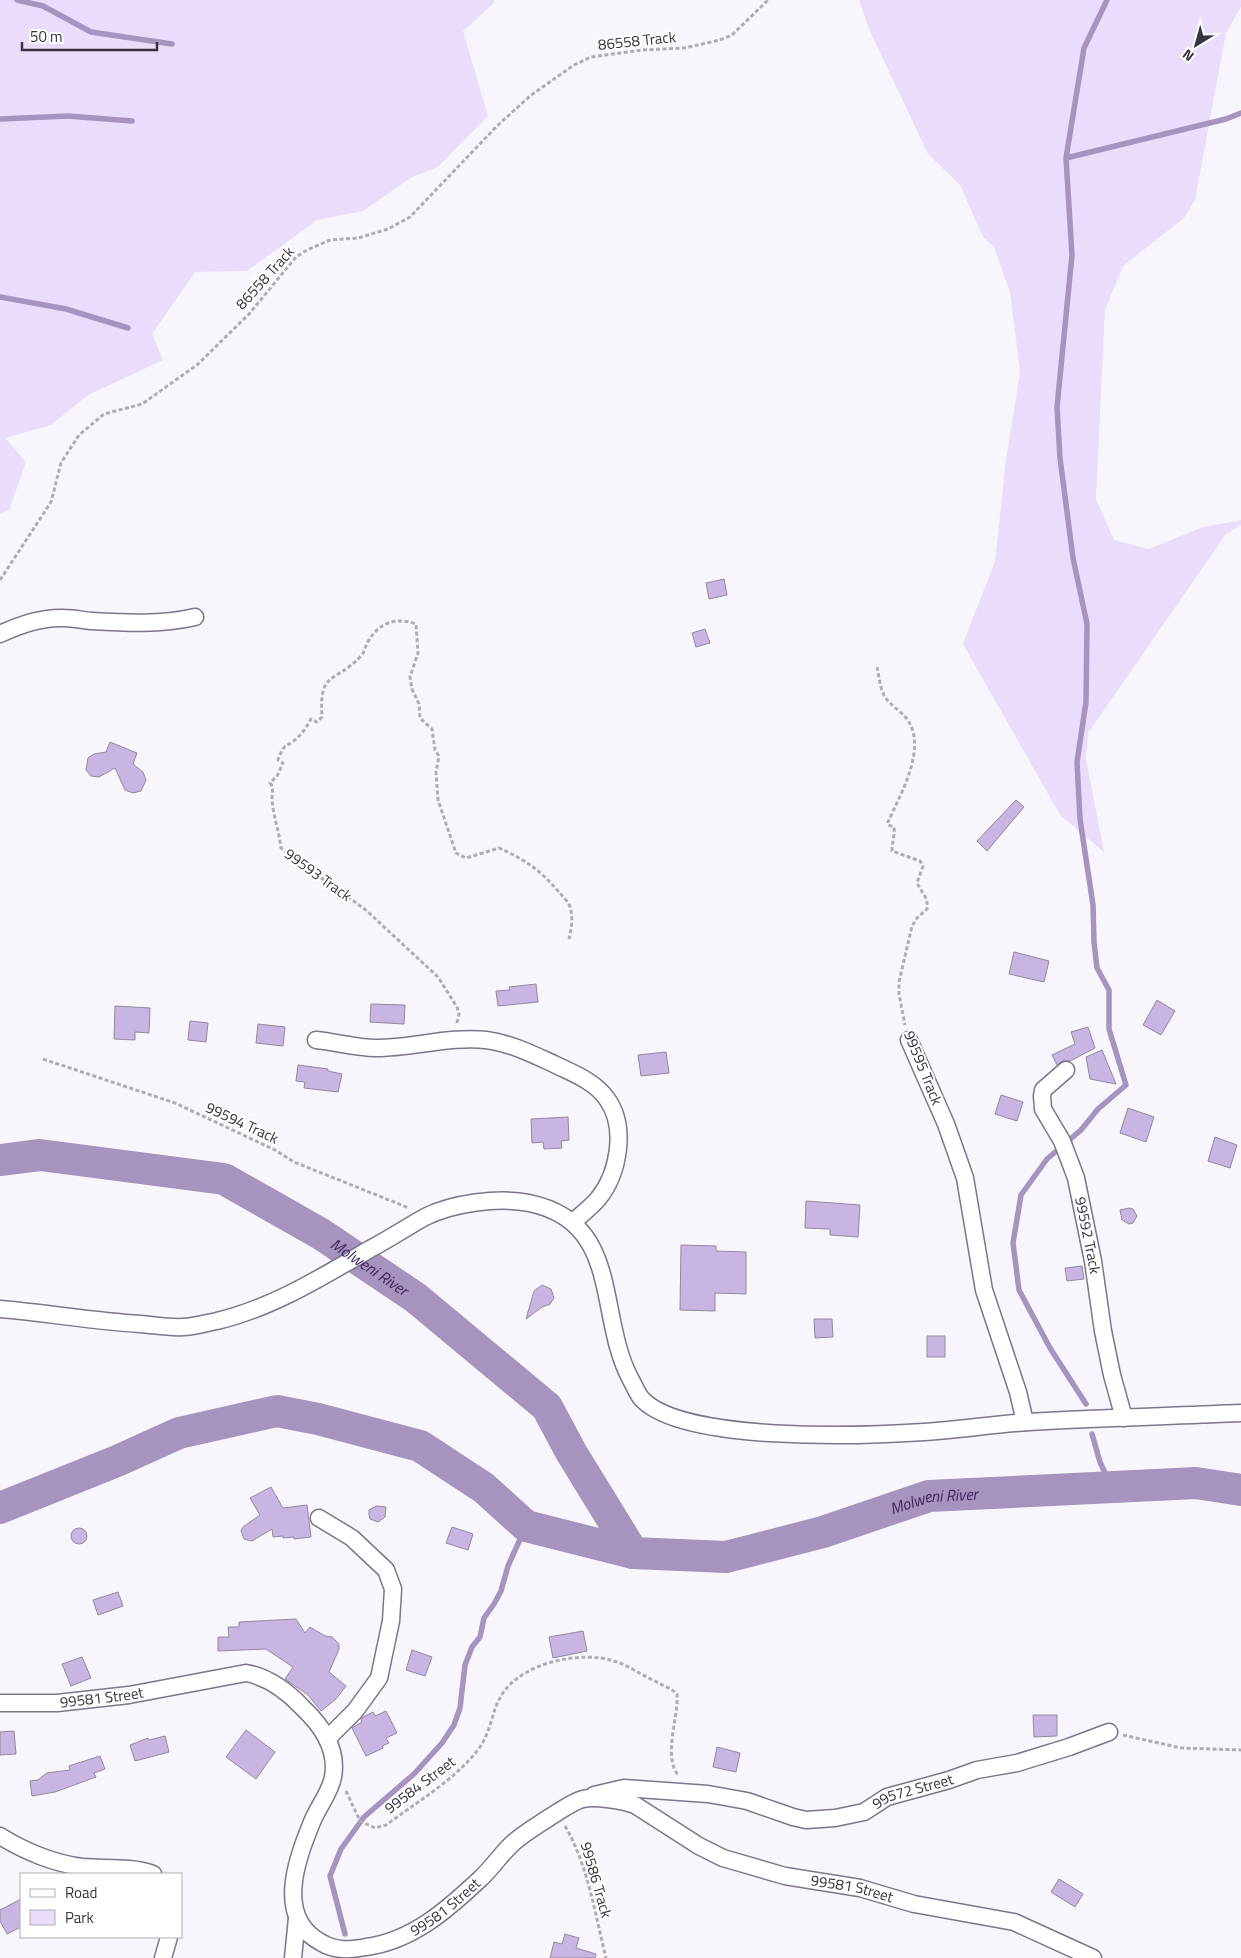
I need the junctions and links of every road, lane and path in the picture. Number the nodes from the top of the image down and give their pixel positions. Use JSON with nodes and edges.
{"nodes":[{"id":1,"x":768,"y":0,"type":"edge"},
{"id":2,"x":0,"y":580,"type":"edge"},
{"id":3,"x":195,"y":617,"type":"dead end"},
{"id":4,"x":0,"y":634,"type":"edge"},
{"id":5,"x":877,"y":667,"type":"dead end"},
{"id":6,"x":569,"y":938,"type":"dead end"},
{"id":7,"x":316,"y":1040,"type":"dead end"},
{"id":8,"x":909,"y":1040,"type":"joint"},
{"id":9,"x":454,"y":1041,"type":"junction"},
{"id":10,"x":43,"y":1059,"type":"dead end"},
{"id":11,"x":1066,"y":1070,"type":"dead end"},
{"id":12,"x":428,"y":1216,"type":"junction"},
{"id":13,"x":573,"y":1222,"type":"junction"},
{"id":14,"x":0,"y":1309,"type":"edge"},
{"id":15,"x":1241,"y":1413,"type":"edge"},
{"id":16,"x":1124,"y":1418,"type":"junction"},
{"id":17,"x":1025,"y":1422,"type":"junction"},
{"id":18,"x":319,"y":1518,"type":"dead end"},
{"id":19,"x":0,"y":1703,"type":"edge"},
{"id":20,"x":1109,"y":1732,"type":"joint"},
{"id":21,"x":328,"y":1738,"type":"junction"},
{"id":22,"x":1241,"y":1750,"type":"edge"},
{"id":23,"x":333,"y":1763,"type":"junction"},
{"id":24,"x":683,"y":1780,"type":"dead end"},
{"id":25,"x":583,"y":1799,"type":"junction"},
{"id":26,"x":556,"y":1813,"type":"junction"},
{"id":27,"x":0,"y":1836,"type":"edge"},
{"id":28,"x":149,"y":1873,"type":"edge"},
{"id":29,"x":297,"y":1918,"type":"junction"},
{"id":30,"x":170,"y":1938,"type":"edge"},
{"id":31,"x":163,"y":1958,"type":"edge"},
{"id":32,"x":293,"y":1958,"type":"edge"},
{"id":33,"x":606,"y":1958,"type":"edge"},
{"id":34,"x":1093,"y":1958,"type":"edge"}],
"edges":[{"from":1,"to":2,"type":"path","name":"86558 Track"},
{"from":3,"to":4,"type":"street"},
{"from":5,"to":8,"type":"path","name":"99595 Track"},
{"from":6,"to":9,"type":"path","name":"99593 Track"},
{"from":7,"to":9,"type":"street"},
{"from":8,"to":17,"type":"street","name":"99595 Track"},
{"from":9,"to":13,"type":"street"},
{"from":10,"to":12,"type":"path","name":"99594 Track"},
{"from":11,"to":16,"type":"street","name":"99592 Track"},
{"from":12,"to":13,"type":"street"},
{"from":12,"to":14,"type":"street"},
{"from":13,"to":17,"type":"street"},
{"from":15,"to":16,"type":"street"},
{"from":16,"to":17,"type":"street"},
{"from":18,"to":21,"type":"street"},
{"from":19,"to":21,"type":"street","name":"99581 Street"},
{"from":20,"to":22,"type":"path"},
{"from":20,"to":25,"type":"street","name":"99572 Street"},
{"from":21,"to":23,"type":"street","name":"99581 Street"},
{"from":23,"to":24,"type":"path","name":"99584 Street"},
{"from":23,"to":29,"type":"street","name":"99581 Street"},
{"from":25,"to":26,"type":"street","name":"99581 Street"},
{"from":25,"to":34,"type":"street","name":"99581 Street"},
{"from":26,"to":29,"type":"street","name":"99581 Street"},
{"from":26,"to":33,"type":"path","name":"99586 Track"},
{"from":27,"to":28,"type":"street"},
{"from":29,"to":32,"type":"street"},
{"from":30,"to":31,"type":"street"}]}
